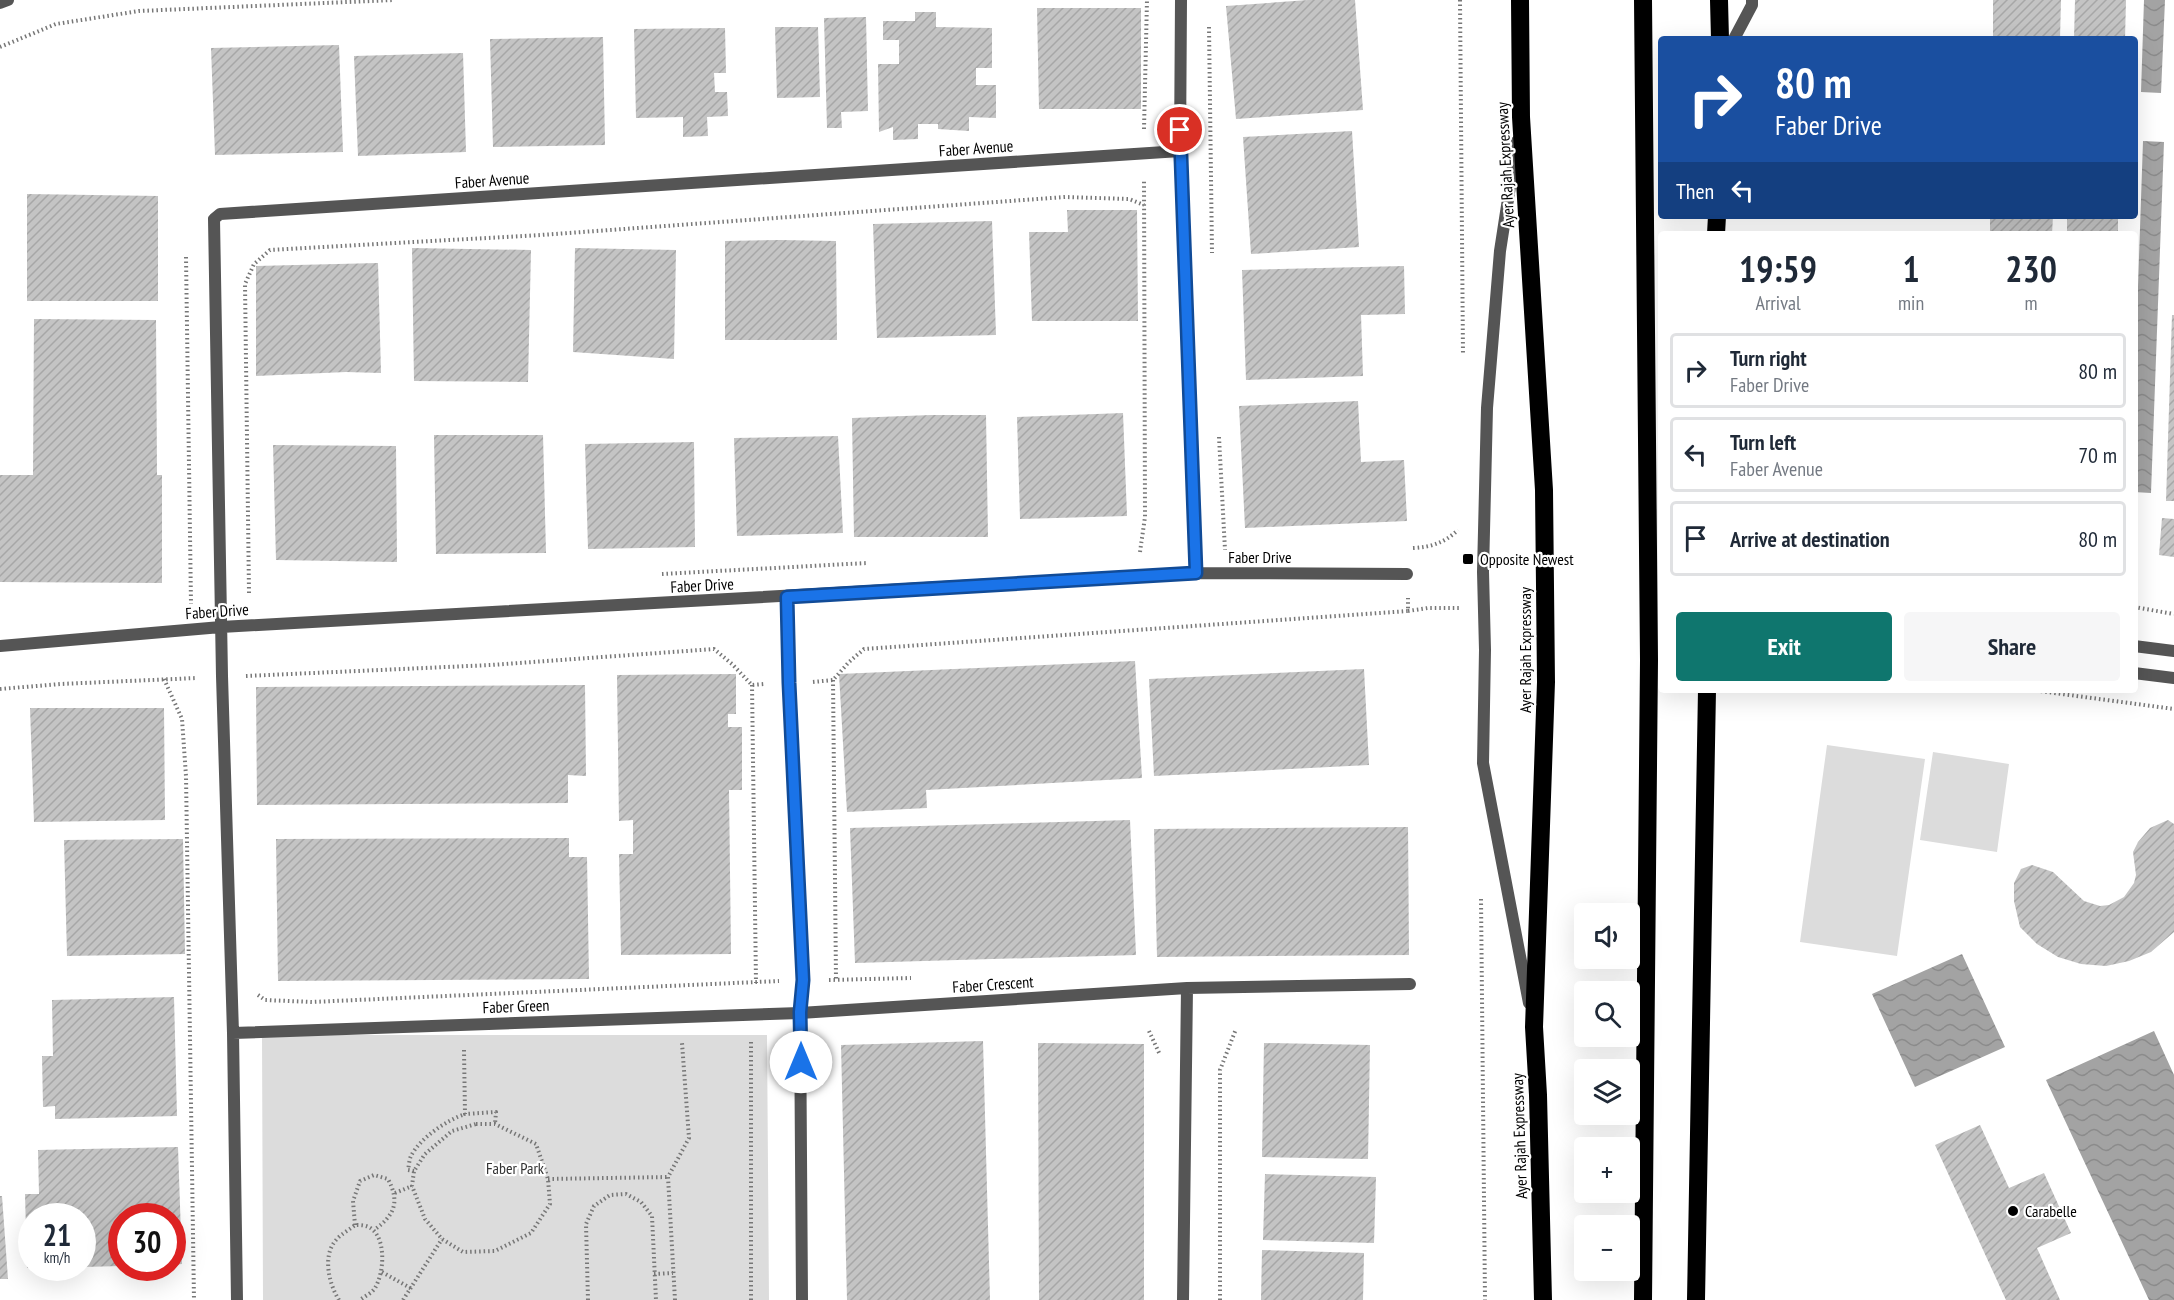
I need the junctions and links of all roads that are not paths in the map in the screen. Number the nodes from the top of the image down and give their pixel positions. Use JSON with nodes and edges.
{"nodes":[{"id":1,"x":8,"y":0,"type":"edge"},
{"id":2,"x":1181,"y":0,"type":"edge"},
{"id":3,"x":1520,"y":0,"type":"edge"},
{"id":4,"x":1643,"y":0,"type":"edge"},
{"id":5,"x":1719,"y":0,"type":"edge"},
{"id":6,"x":1752,"y":0,"type":"edge"},
{"id":7,"x":0,"y":3,"type":"edge"},
{"id":8,"x":1720,"y":36,"type":"edge"},
{"id":9,"x":1736,"y":36,"type":"edge"},
{"id":10,"x":1521,"y":117,"type":"junction"},
{"id":11,"x":1180,"y":152,"type":"junction"},
{"id":12,"x":1196,"y":573,"type":"junction"},
{"id":13,"x":1407,"y":574,"type":"road end"},
{"id":14,"x":787,"y":597,"type":"junction"},
{"id":15,"x":221,"y":627,"type":"junction"},
{"id":16,"x":0,"y":646,"type":"edge"},
{"id":17,"x":2138,"y":646,"type":"edge"},
{"id":18,"x":2174,"y":651,"type":"edge"},
{"id":19,"x":2138,"y":674,"type":"edge"},
{"id":20,"x":2174,"y":678,"type":"edge"},
{"id":21,"x":1707,"y":697,"type":"edge"},
{"id":22,"x":1410,"y":984,"type":"dead end"},
{"id":23,"x":1187,"y":988,"type":"junction"},
{"id":24,"x":800,"y":1012,"type":"junction"},
{"id":25,"x":1534,"y":1027,"type":"junction"},
{"id":26,"x":233,"y":1033,"type":"junction"},
{"id":27,"x":237,"y":1300,"type":"edge"},
{"id":28,"x":802,"y":1300,"type":"edge"},
{"id":29,"x":1183,"y":1300,"type":"edge"},
{"id":30,"x":1543,"y":1300,"type":"edge"},
{"id":31,"x":1643,"y":1300,"type":"edge"},
{"id":32,"x":1696,"y":1300,"type":"edge"}],
"edges":[{"from":1,"to":7,"type":"street"},
{"from":2,"to":11,"type":"street"},
{"from":3,"to":10,"type":"highway","name":"Ayer Rajah Expressway"},
{"from":4,"to":31,"type":"highway"},
{"from":5,"to":8,"type":"highway"},
{"from":6,"to":9,"type":"street"},
{"from":10,"to":25,"type":"highway","name":"Ayer Rajah Expressway"},
{"from":10,"to":25,"type":"street"},
{"from":11,"to":12,"type":"street"},
{"from":11,"to":15,"type":"street","name":"Faber Avenue"},
{"from":12,"to":13,"type":"street","name":"Faber Drive"},
{"from":12,"to":14,"type":"street","name":"Faber Drive"},
{"from":14,"to":15,"type":"street","name":"Faber Drive"},
{"from":14,"to":24,"type":"street"},
{"from":15,"to":16,"type":"street","name":"Faber Drive"},
{"from":15,"to":26,"type":"street"},
{"from":17,"to":18,"type":"street"},
{"from":19,"to":20,"type":"street"},
{"from":21,"to":32,"type":"highway"},
{"from":22,"to":23,"type":"street","name":"Faber Crescent"},
{"from":23,"to":24,"type":"street","name":"Faber Crescent"},
{"from":23,"to":29,"type":"street"},
{"from":24,"to":26,"type":"street","name":"Faber Green"},
{"from":24,"to":28,"type":"street"},
{"from":25,"to":30,"type":"highway","name":"Ayer Rajah Expressway"},
{"from":26,"to":27,"type":"street"}]}
